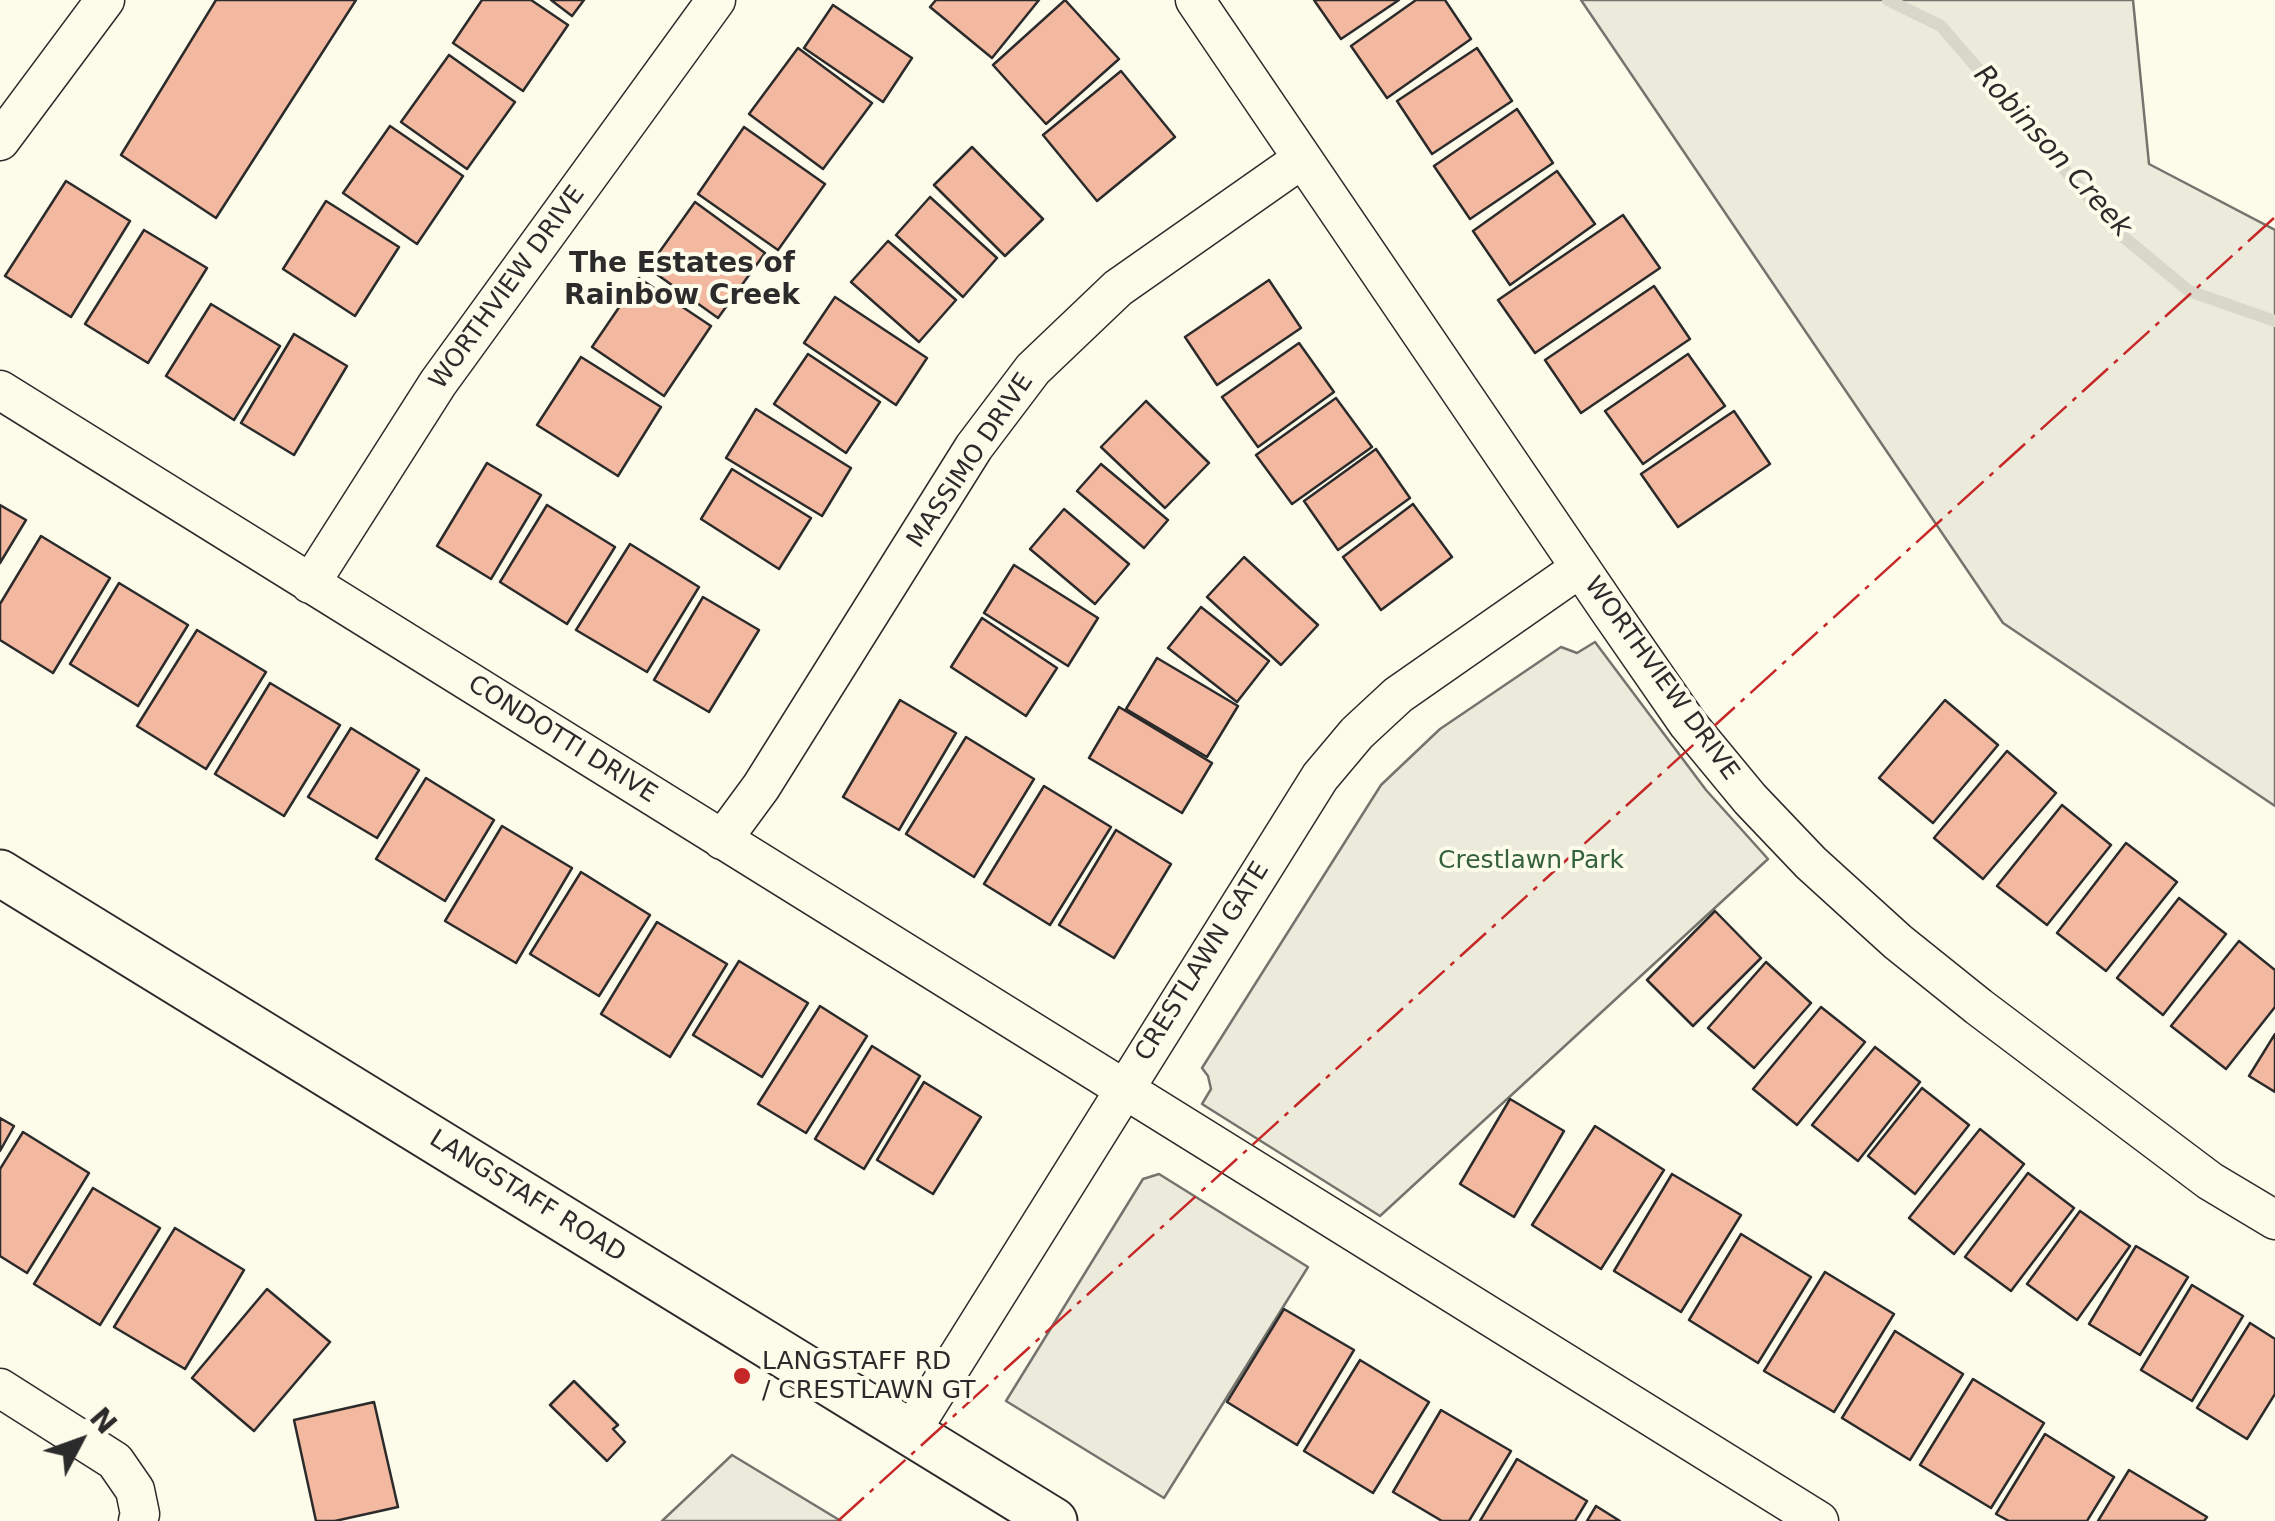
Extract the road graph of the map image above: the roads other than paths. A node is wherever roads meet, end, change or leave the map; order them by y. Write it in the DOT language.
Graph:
graph roads {
  1 [pos="105,0"];
  2 [pos="716,0"];
  3 [pos="1195,0"];
  4 [pos="0,141"];
  5 [pos="1302,159"];
  6 [pos="0,390"];
  7 [pos="1580,568"];
  8 [pos="310,584"];
  9 [pos="722,840"];
  10 [pos="0,873"];
  11 [pos="1125,1088"];
  12 [pos="2275,1220"];
  13 [pos="0,1388"];
  14 [pos="910,1433"];
  15 [pos="138,1521"];
  16 [pos="1054,1521"];
  17 [pos="1819,1521"];
  1 -- 4 [label="street"];
  2 -- 8 [label="street, WORTHVIEW DRIVE"];
  3 -- 5 [label="street, WORTHVIEW DRIVE"];
  5 -- 7 [label="street, WORTHVIEW DRIVE"];
  5 -- 9 [label="street, MASSIMO DRIVE"];
  6 -- 8 [label="street, CONDOTTI DRIVE"];
  7 -- 11 [label="street, CRESTLAWN GATE"];
  7 -- 12 [label="street, WORTHVIEW DRIVE"];
  8 -- 9 [label="street, CONDOTTI DRIVE"];
  9 -- 11 [label="street, CONDOTTI DRIVE"];
  10 -- 14 [label="street, LANGSTAFF ROAD"];
  11 -- 14 [label="street, CRESTLAWN GATE"];
  11 -- 17 [label="street"];
  13 -- 15 [label="street"];
  14 -- 16 [label="street, LANGSTAFF ROAD"];
}
